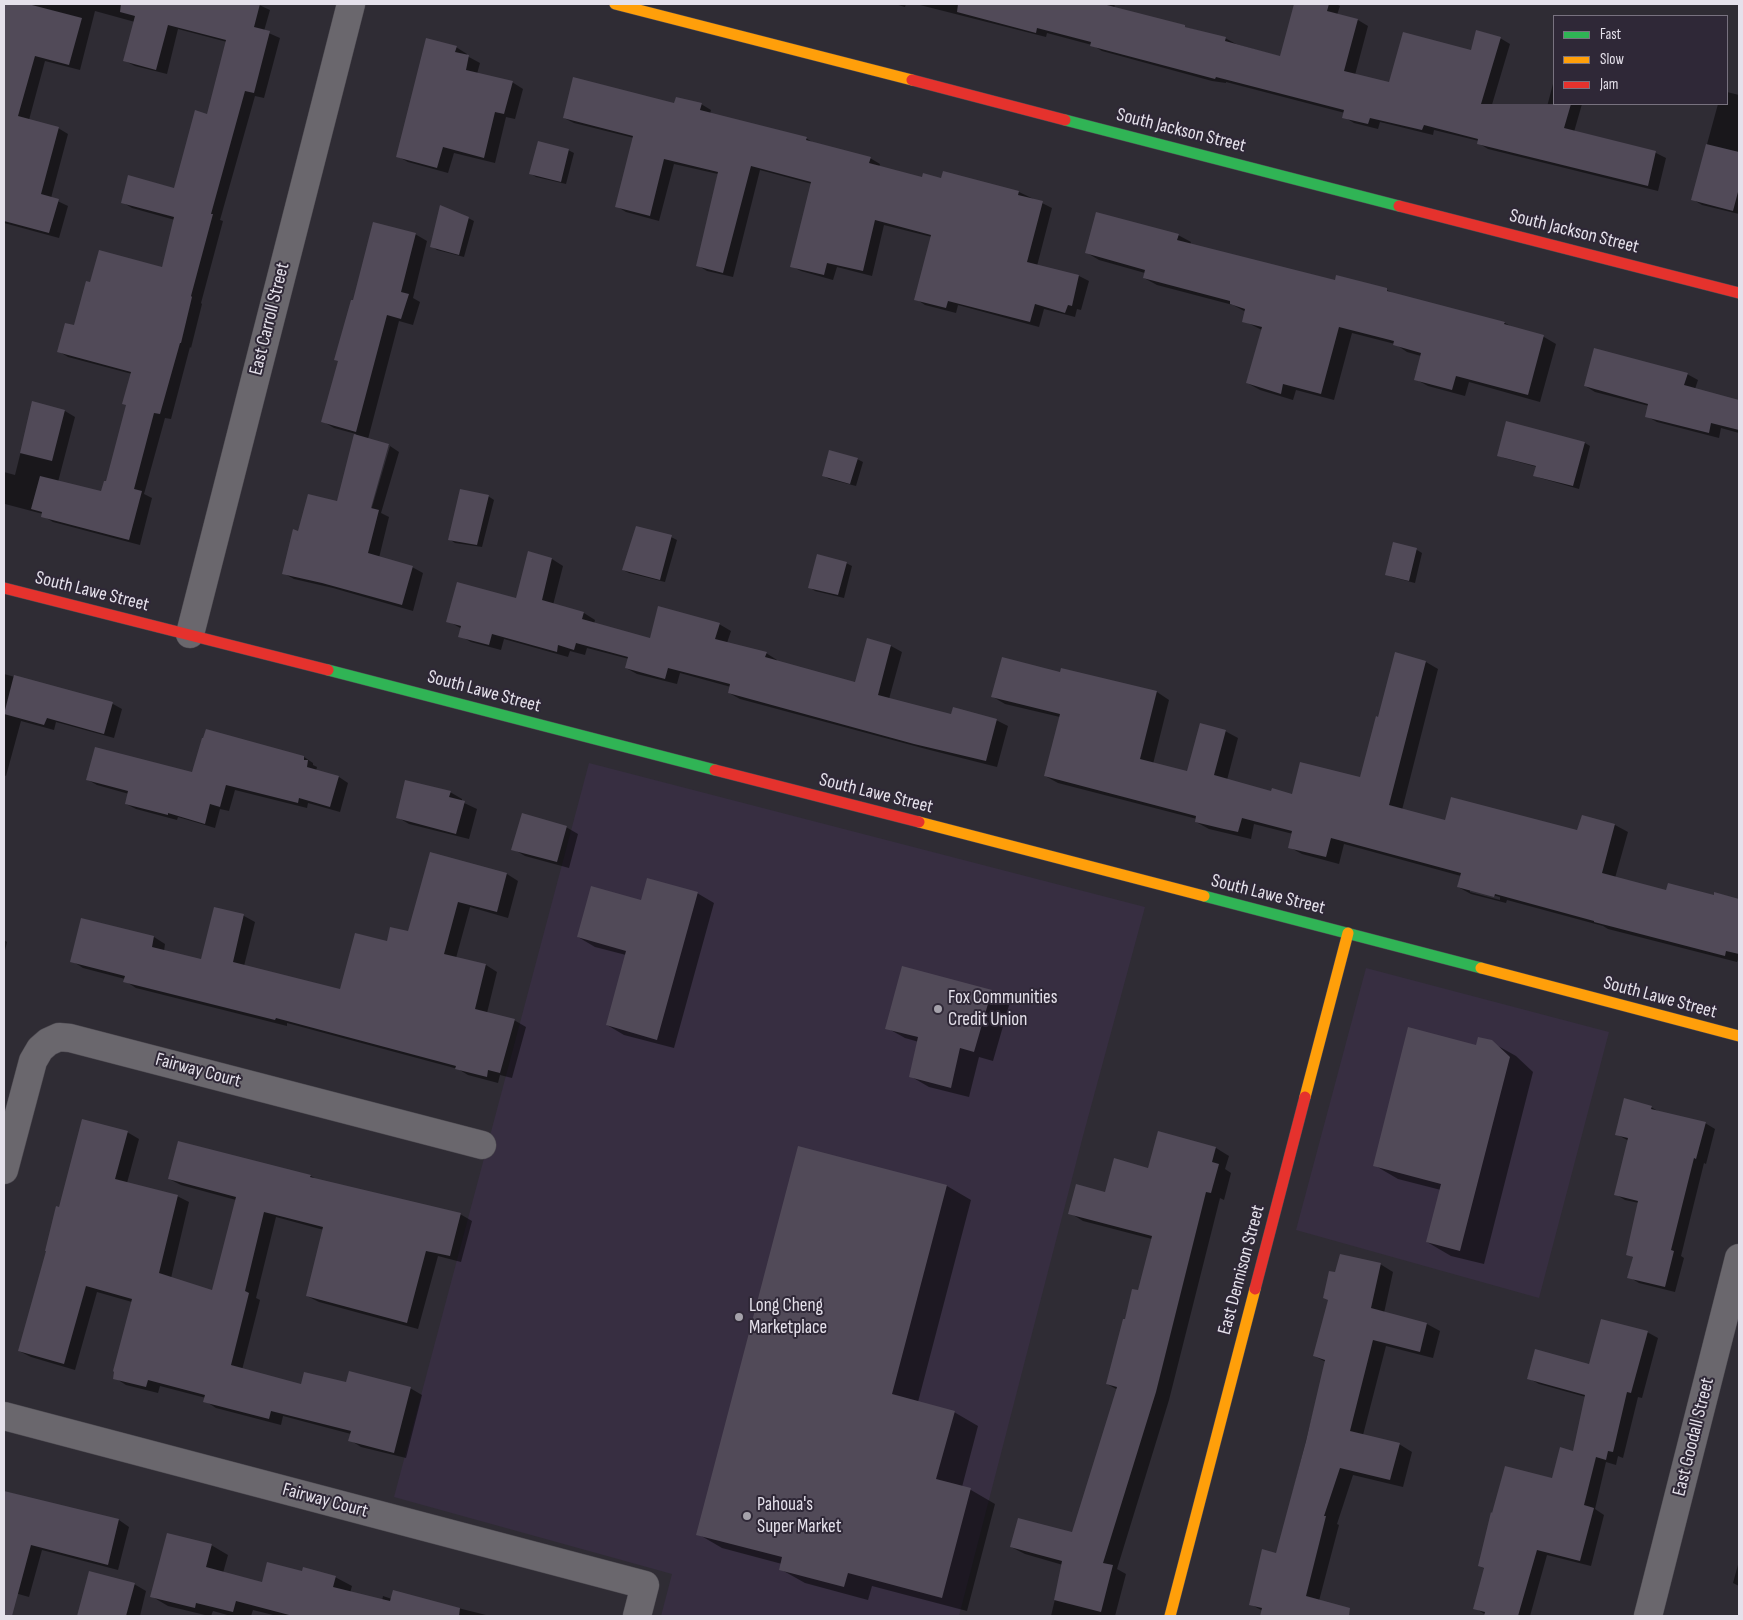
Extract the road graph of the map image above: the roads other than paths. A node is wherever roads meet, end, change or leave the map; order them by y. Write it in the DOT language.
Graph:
graph roads {
  1 [pos="351,4"];
  2 [pos="615,4"];
  3 [pos="1739,293"];
  4 [pos="4,588"];
  5 [pos="190,634"];
  6 [pos="1348,933"];
  7 [pos="1739,1036"];
  8 [pos="482,1145"];
  9 [pos="4,1170"];
  10 [pos="1739,1258"];
  11 [pos="4,1416"];
  12 [pos="637,1616"];
  13 [pos="1170,1616"];
  14 [pos="1648,1616"];
  1 -- 5 [label="street, East Carroll Street"];
  2 -- 3 [label="street, South Jackson Street"];
  4 -- 5 [label="street, South Lawe Street"];
  5 -- 6 [label="street, South Lawe Street"];
  6 -- 7 [label="street, South Lawe Street"];
  6 -- 13 [label="street, East Dennison Street"];
  8 -- 9 [label="street, Fairway Court"];
  10 -- 14 [label="street, East Goodall Street"];
  11 -- 12 [label="street, Fairway Court"];
}
